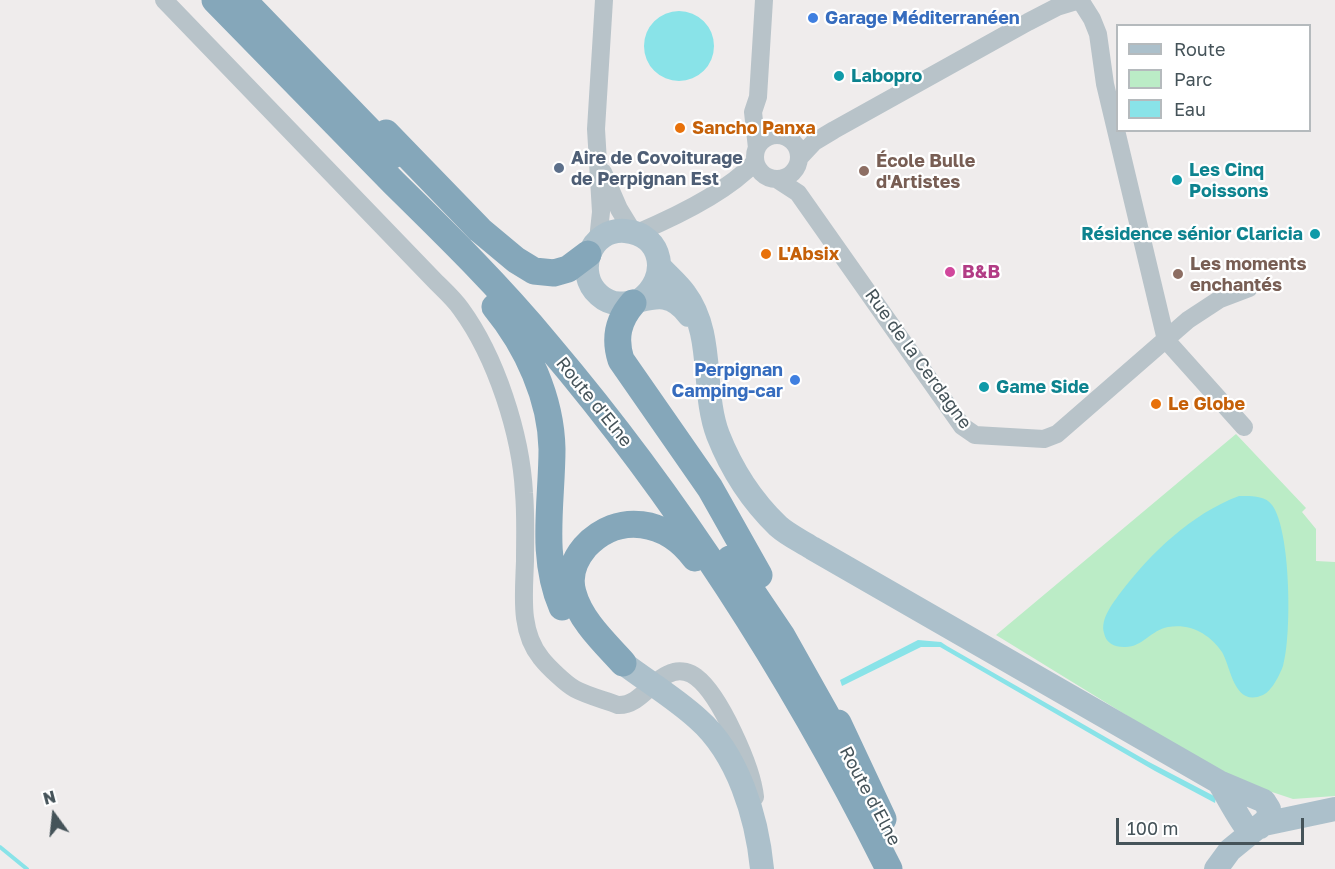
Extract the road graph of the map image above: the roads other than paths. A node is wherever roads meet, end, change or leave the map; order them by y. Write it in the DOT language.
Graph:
graph roads {
  1 [pos="164,0"];
  2 [pos="215,0"];
  3 [pos="243,0"];
  4 [pos="254,0"];
  5 [pos="604,0"];
  6 [pos="764,0"];
  7 [pos="1080,0"];
  8 [pos="758,97"];
  9 [pos="1116,130"];
  10 [pos="1116,132"];
  11 [pos="782,137"];
  12 [pos="814,142"];
  13 [pos="597,150"];
  14 [pos="363,151"];
  15 [pos="797,164"];
  16 [pos="764,167"];
  17 [pos="798,193"];
  18 [pos="635,232"];
  19 [pos="593,247"];
  20 [pos="658,260"];
  21 [pos="1249,288"];
  22 [pos="636,301"];
  23 [pos="1166,339"];
  24 [pos="704,344"];
  25 [pos="1244,427"];
  26 [pos="623,663"];
  27 [pos="652,685"];
  28 [pos="1335,809"];
  29 [pos="1253,814"];
  30 [pos="883,819"];
  31 [pos="761,858"];
  32 [pos="1223,860"];
  33 [pos="882,869"];
  34 [pos="889,869"];
  35 [pos="909,869"];
  1 -- 27 [label="street"];
  2 -- 14 [label="highway, Route d'Elne"];
  3 -- 30 [label="highway, Route d'Elne"];
  4 -- 19 [label="highway"];
  5 -- 13 [label="street"];
  6 -- 8 [label="street"];
  7 -- 9 [label="street"];
  7 -- 12 [label="street"];
  8 -- 11 [label="street"];
  8 -- 16 [label="street"];
  10 -- 23 [label="street"];
  11 -- 12 [label="street"];
  11 -- 15 [label="street"];
  11 -- 16 [label="street"];
  12 -- 15 [label="street"];
  13 -- 18 [label="street"];
  13 -- 19 [label="street"];
  14 -- 26 [label="highway"];
  14 -- 34 [label="highway, Route d'Elne"];
  15 -- 16 [label="street"];
  15 -- 17 [label="street, Rue de la Cerdagne"];
  16 -- 17 [label="street, Rue de la Cerdagne"];
  16 -- 18 [label="street"];
  16 -- 20 [label="street"];
  17 -- 23 [label="street, Rue de la Cerdagne"];
  18 -- 19 [label="main road"];
  18 -- 20 [label="main road"];
  19 -- 22 [label="main road"];
  20 -- 22 [label="main road"];
  20 -- 24 [label="main road"];
  21 -- 23 [label="street, Rue de la Cerdagne"];
  22 -- 24 [label="main road"];
  22 -- 30 [label="highway"];
  23 -- 25 [label="street"];
  24 -- 29 [label="main road"];
  26 -- 27 [label="main road"];
  26 -- 33 [label="highway"];
  27 -- 31 [label="main road"];
  28 -- 29 [label="main road"];
  29 -- 32 [label="main road"];
  30 -- 35 [label="highway, Route d'Elne"];
}
